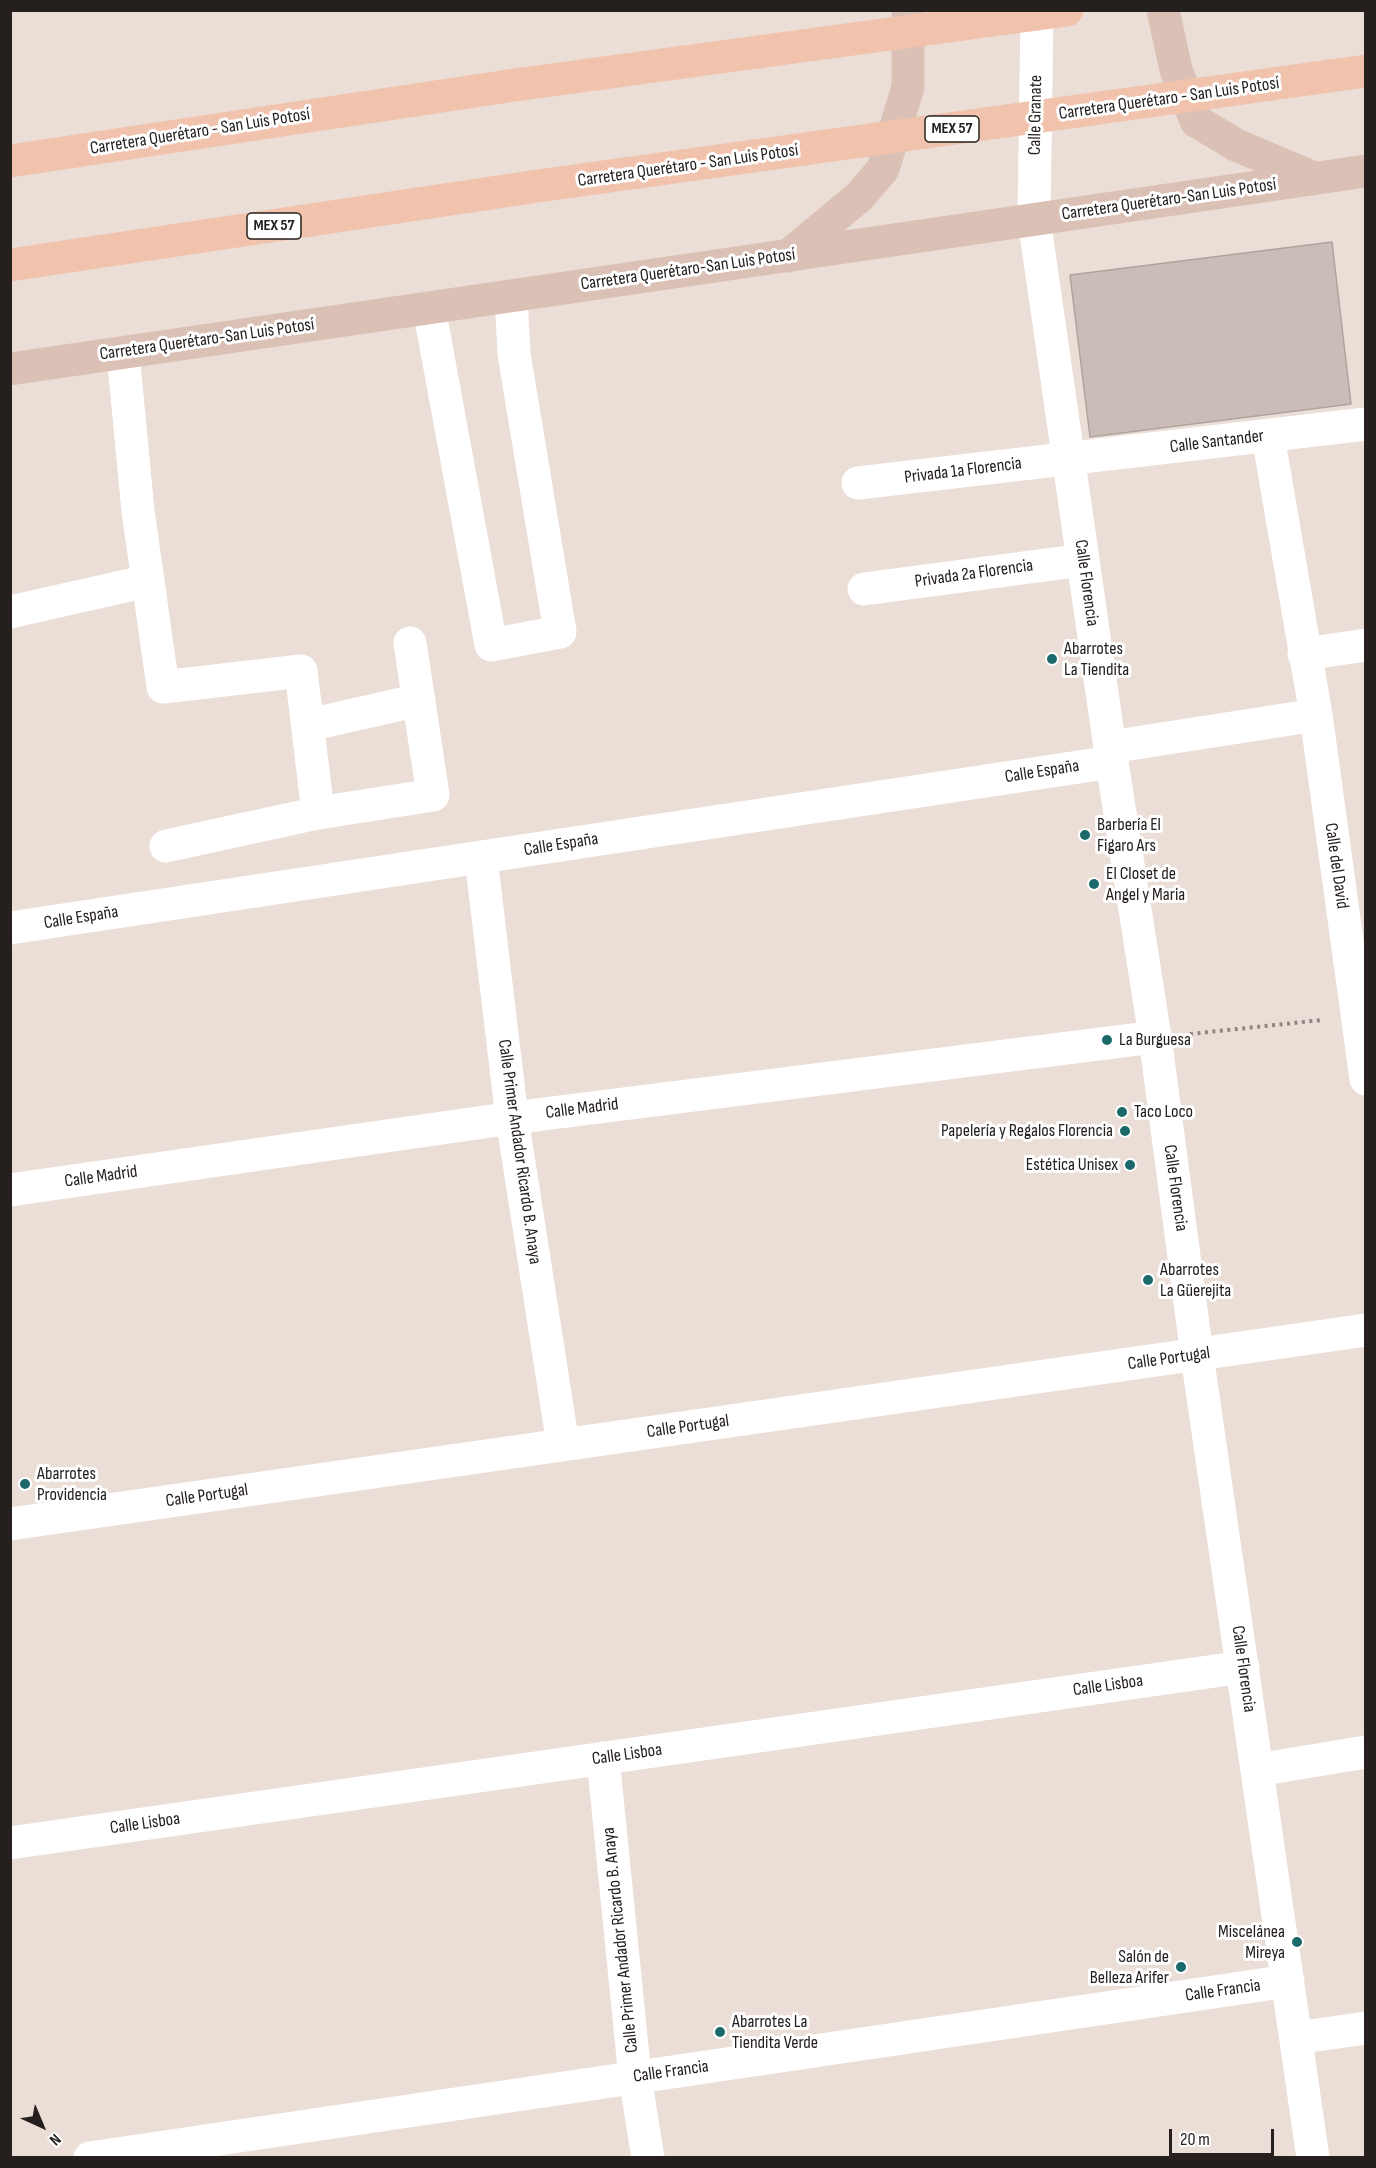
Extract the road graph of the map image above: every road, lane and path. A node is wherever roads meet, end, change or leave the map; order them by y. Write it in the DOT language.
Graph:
graph roads {
  1 [pos="908,10"];
  2 [pos="1037,10"];
  3 [pos="1067,10"];
  4 [pos="1163,10"];
  5 [pos="1365,71"];
  6 [pos="10,161"];
  7 [pos="1365,171"];
  8 [pos="1315,179"];
  9 [pos="1034,219"];
  10 [pos="789,256"];
  11 [pos="10,265"];
  12 [pos="512,296"];
  13 [pos="429,308"];
  14 [pos="123,353"];
  15 [pos="10,369"];
  16 [pos="1365,424"];
  17 [pos="1268,436"];
  18 [pos="1068,459"];
  19 [pos="858,483"];
  20 [pos="1083,560"];
  21 [pos="147,581"];
  22 [pos="864,589"];
  23 [pos="10,612"];
  24 [pos="410,643"];
  25 [pos="1365,645"];
  26 [pos="1304,654"];
  27 [pos="419,700"];
  28 [pos="1316,715"];
  29 [pos="309,725"];
  30 [pos="1111,755"];
  31 [pos="318,813"];
  32 [pos="166,846"];
  33 [pos="481,858"];
  34 [pos="10,928"];
  35 [pos="1356,1017"];
  36 [pos="1155,1037"];
  37 [pos="1365,1079"];
  38 [pos="512,1118"];
  39 [pos="10,1190"];
  40 [pos="1365,1330"];
  41 [pos="1197,1354"];
  42 [pos="563,1445"];
  43 [pos="10,1524"];
  44 [pos="1243,1667"];
  45 [pos="1365,1752"];
  46 [pos="603,1758"];
  47 [pos="1257,1770"];
  48 [pos="10,1843"];
  49 [pos="1288,1981"];
  50 [pos="1365,2028"];
  51 [pos="1296,2038"];
  52 [pos="635,2077"];
  53 [pos="90,2157"];
  54 [pos="648,2157"];
  55 [pos="1313,2157"];
  1 -- 10 [label="main road"];
  2 -- 9 [label="street, Calle Granate"];
  3 -- 6 [label="highway, Carretera Querétaro - San Luis Potosí"];
  4 -- 8 [label="main road"];
  5 -- 11 [label="highway, Carretera Querétaro - San Luis Potosí / MEX 57"];
  7 -- 8 [label="main road, Carretera Querétaro-San Luis Potosí"];
  8 -- 9 [label="main road, Carretera Querétaro-San Luis Potosí"];
  9 -- 10 [label="main road, Carretera Querétaro-San Luis Potosí"];
  9 -- 18 [label="street, Calle Florencia"];
  10 -- 12 [label="main road, Carretera Querétaro-San Luis Potosí"];
  12 -- 13 [label="main road, Carretera Querétaro-San Luis Potosí"];
  12 -- 13 [label="street"];
  13 -- 14 [label="main road, Carretera Querétaro-San Luis Potosí"];
  14 -- 15 [label="main road, Carretera Querétaro-San Luis Potosí"];
  14 -- 21 [label="street"];
  16 -- 17 [label="street, Calle Santander"];
  17 -- 18 [label="street, Calle Santander"];
  17 -- 26 [label="street, Calle del David"];
  18 -- 19 [label="street, Privada 1a Florencia"];
  18 -- 20 [label="street, Calle Florencia"];
  20 -- 22 [label="street, Privada 2a Florencia"];
  20 -- 30 [label="street, Calle Florencia"];
  21 -- 23 [label="street"];
  21 -- 29 [label="street"];
  24 -- 27 [label="street"];
  25 -- 26 [label="street"];
  26 -- 28 [label="street, Calle del David"];
  27 -- 29 [label="street"];
  27 -- 31 [label="street"];
  28 -- 30 [label="street, Calle España"];
  28 -- 35 [label="street, Calle del David"];
  29 -- 31 [label="street"];
  30 -- 33 [label="street, Calle España"];
  30 -- 36 [label="street, Calle Florencia"];
  31 -- 32 [label="street"];
  33 -- 34 [label="street, Calle España"];
  33 -- 38 [label="street, Calle Primer Andador Ricardo B. Anaya"];
  35 -- 36 [label="path"];
  35 -- 37 [label="street, Calle del David"];
  36 -- 38 [label="street, Calle Madrid"];
  36 -- 41 [label="street, Calle Florencia"];
  38 -- 39 [label="street, Calle Madrid"];
  38 -- 42 [label="street, Calle Primer Andador Ricardo B. Anaya"];
  40 -- 41 [label="street, Calle Portugal"];
  41 -- 42 [label="street, Calle Portugal"];
  41 -- 44 [label="street, Calle Florencia"];
  42 -- 43 [label="street, Calle Portugal"];
  44 -- 46 [label="street, Calle Lisboa"];
  44 -- 47 [label="street, Calle Florencia"];
  45 -- 47 [label="street"];
  46 -- 48 [label="street, Calle Lisboa"];
  46 -- 52 [label="street, Calle Primer Andador Ricardo B. Anaya"];
  47 -- 49 [label="street, Calle Florencia"];
  49 -- 51 [label="street, Calle Florencia"];
  49 -- 52 [label="street, Calle Francia"];
  50 -- 51 [label="street"];
  51 -- 55 [label="street, Calle Florencia"];
  52 -- 53 [label="street, Calle Francia"];
  52 -- 54 [label="street, Calle Primer Andador Ricardo B. Anaya"];
}
